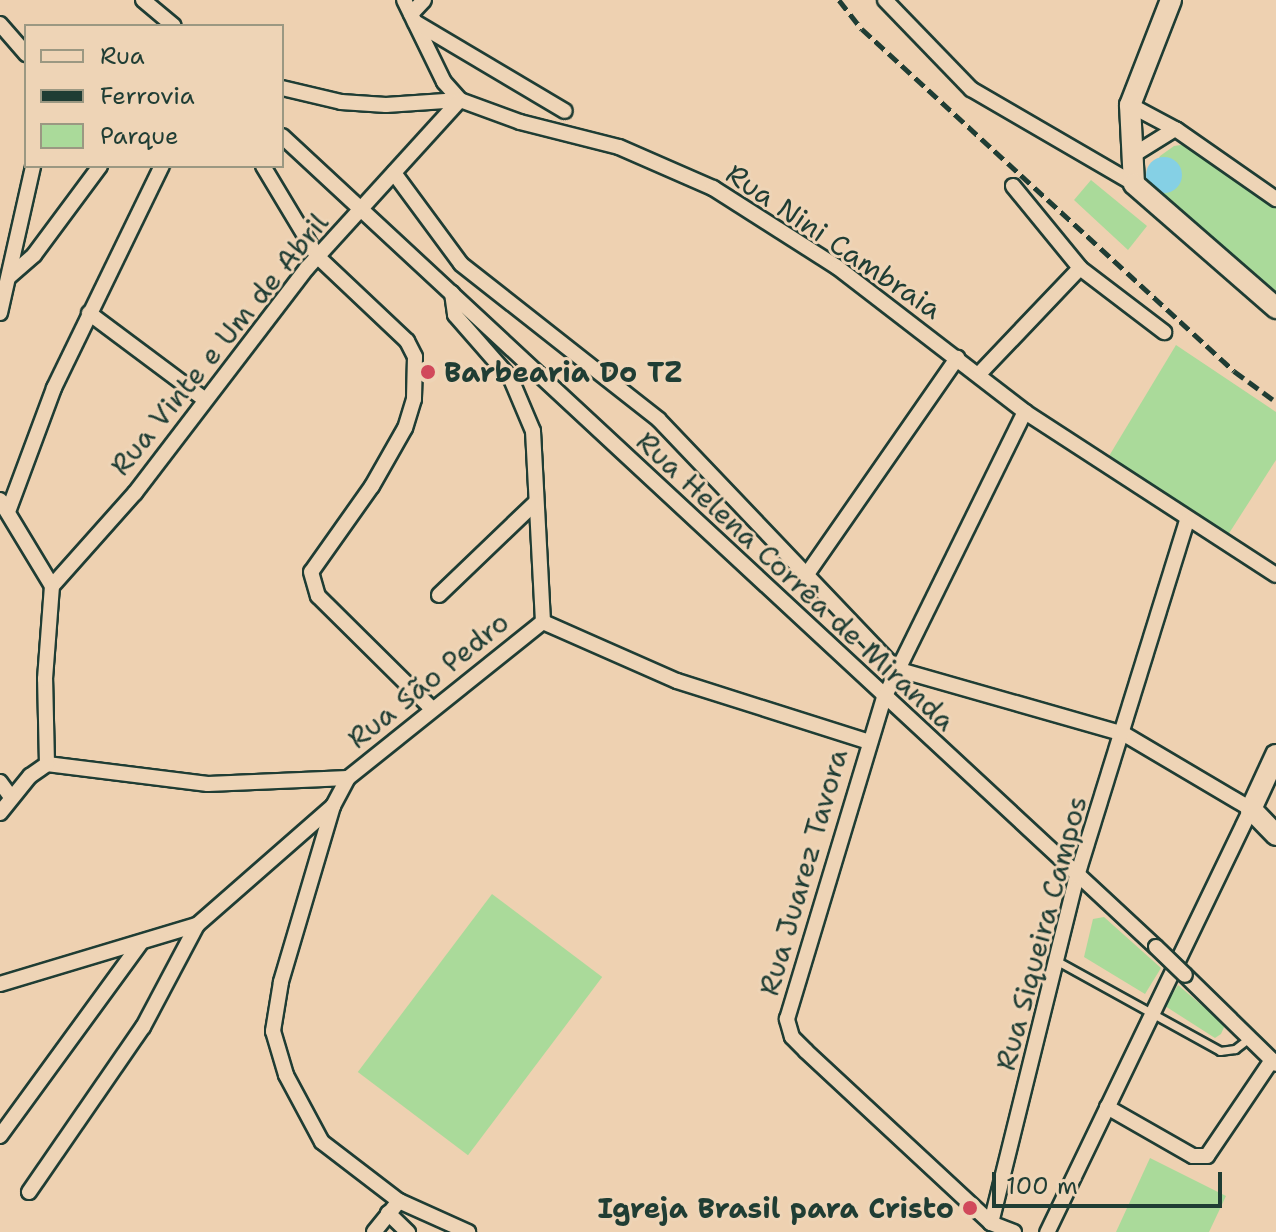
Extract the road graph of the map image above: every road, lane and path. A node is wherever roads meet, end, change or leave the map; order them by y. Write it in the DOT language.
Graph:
graph roads {
  1 [pos="143,0"];
  2 [pos="404,0"];
  3 [pos="424,0"];
  4 [pos="885,0"];
  5 [pos="1170,7"];
  6 [pos="413,18"];
  7 [pos="0,24"];
  8 [pos="172,24"];
  9 [pos="24,52"];
  10 [pos="284,88"];
  11 [pos="460,100"];
  12 [pos="1130,105"];
  13 [pos="565,111"];
  14 [pos="1175,129"];
  15 [pos="284,138"];
  16 [pos="1130,157"];
  17 [pos="33,168"];
  18 [pos="99,168"];
  19 [pos="161,168"];
  20 [pos="264,168"];
  21 [pos="394,173"];
  22 [pos="1134,184"];
  23 [pos="1013,186"];
  24 [pos="1276,199"];
  25 [pos="363,209"];
  26 [pos="317,256"];
  27 [pos="1080,268"];
  28 [pos="10,276"];
  29 [pos="452,293"];
  30 [pos="1276,308"];
  31 [pos="0,313"];
  32 [pos="89,313"];
  33 [pos="1164,332"];
  34 [pos="957,358"];
  35 [pos="980,373"];
  36 [pos="204,399"];
  37 [pos="1025,412"];
  38 [pos="535,503"];
  39 [pos="5,504"];
  40 [pos="1187,520"];
  41 [pos="1276,575"];
  42 [pos="805,577"];
  43 [pos="52,586"];
  44 [pos="439,595"];
  45 [pos="543,622"];
  46 [pos="896,669"];
  47 [pos="884,698"];
  48 [pos="432,709"];
  49 [pos="1124,734"];
  50 [pos="869,742"];
  51 [pos="1276,755"];
  52 [pos="47,764"];
  53 [pos="348,778"];
  54 [pos="0,782"];
  55 [pos="10,796"];
  56 [pos="333,806"];
  57 [pos="1251,809"];
  58 [pos="0,813"];
  59 [pos="1276,835"];
  60 [pos="1077,876"];
  61 [pos="197,925"];
  62 [pos="140,944"];
  63 [pos="1059,962"];
  64 [pos="0,984"];
  65 [pos="1153,1013"];
  66 [pos="1249,1038"];
  67 [pos="1274,1062"];
  68 [pos="1107,1107"];
  69 [pos="0,1136"];
  70 [pos="29,1192"];
  71 [pos="399,1201"];
  72 [pos="388,1213"];
  73 [pos="993,1227"];
  74 [pos="374,1232"];
  75 [pos="408,1232"];
  76 [pos="468,1232"];
  77 [pos="1014,1232"];
  78 [pos="1047,1232"];
  1 -- 8 [label="street"];
  2 -- 6 [label="street"];
  3 -- 6 [label="street"];
  4 -- 22 [label="street"];
  5 -- 12 [label="main road"];
  6 -- 11 [label="street"];
  6 -- 13 [label="street"];
  7 -- 9 [label="street"];
  10 -- 11 [label="street"];
  11 -- 21 [label="street, Rua Vinte e Um de Abril"];
  11 -- 34 [label="street, Rua Nini Cambraia"];
  12 -- 14 [label="street"];
  12 -- 16 [label="main road"];
  14 -- 16 [label="street"];
  14 -- 24 [label="street"];
  15 -- 25 [label="street, Rua Helena Corrêa de Miranda"];
  16 -- 22 [label="main road"];
  17 -- 28 [label="street"];
  18 -- 28 [label="street"];
  19 -- 32 [label="street"];
  20 -- 26 [label="street"];
  21 -- 25 [label="street, Rua Vinte e Um de Abril"];
  21 -- 42 [label="street"];
  22 -- 30 [label="main road"];
  23 -- 27 [label="street"];
  25 -- 26 [label="street, Rua Vinte e Um de Abril"];
  25 -- 29 [label="street, Rua Helena Corrêa de Miranda"];
  26 -- 36 [label="street, Rua Vinte e Um de Abril"];
  26 -- 48 [label="street"];
  27 -- 33 [label="street"];
  27 -- 35 [label="street"];
  28 -- 31 [label="street"];
  29 -- 38 [label="street"];
  29 -- 47 [label="street, Rua Helena Corrêa de Miranda"];
  32 -- 36 [label="street"];
  32 -- 39 [label="street"];
  34 -- 35 [label="street, Rua Nini Cambraia"];
  34 -- 42 [label="street"];
  35 -- 37 [label="street, Rua Nini Cambraia"];
  36 -- 43 [label="street, Rua Vinte e Um de Abril"];
  37 -- 40 [label="street, Rua Nini Cambraia"];
  37 -- 46 [label="street, Rua Juarez Tavora"];
  38 -- 44 [label="street"];
  38 -- 45 [label="street"];
  39 -- 43 [label="street"];
  40 -- 41 [label="street, Rua Nini Cambraia"];
  40 -- 49 [label="street, Rua Siqueira Campos"];
  42 -- 46 [label="street"];
  43 -- 52 [label="street"];
  45 -- 48 [label="street, Rua São Pedro"];
  45 -- 50 [label="street"];
  46 -- 47 [label="street, Rua Juarez Tavora"];
  46 -- 49 [label="street"];
  47 -- 50 [label="street, Rua Juarez Tavora"];
  47 -- 60 [label="street, Rua Helena Corrêa de Miranda"];
  48 -- 53 [label="street, Rua São Pedro"];
  49 -- 57 [label="street"];
  49 -- 60 [label="street, Rua Siqueira Campos"];
  50 -- 73 [label="street, Rua Juarez Tavora"];
  51 -- 57 [label="main road"];
  52 -- 53 [label="street, Rua São Pedro"];
  52 -- 55 [label="street"];
  53 -- 56 [label="street"];
  54 -- 55 [label="street"];
  55 -- 58 [label="street"];
  56 -- 61 [label="street"];
  56 -- 71 [label="street"];
  57 -- 59 [label="main road"];
  57 -- 65 [label="street"];
  60 -- 63 [label="street, Rua Siqueira Campos"];
  60 -- 66 [label="street, Rua Helena Corrêa de Miranda, bridge"];
  61 -- 62 [label="street"];
  61 -- 70 [label="street"];
  62 -- 64 [label="street"];
  62 -- 69 [label="street"];
  63 -- 65 [label="lane"];
  63 -- 73 [label="street, Rua Siqueira Campos"];
  65 -- 66 [label="lane"];
  65 -- 68 [label="street"];
  66 -- 67 [label="street, Rua Helena Corrêa de Miranda"];
  67 -- 68 [label="street"];
  68 -- 78 [label="street"];
  71 -- 72 [label="street"];
  71 -- 76 [label="street"];
  72 -- 74 [label="street"];
  72 -- 75 [label="street"];
  73 -- 77 [label="street, Rua Juarez Tavora"];
}
